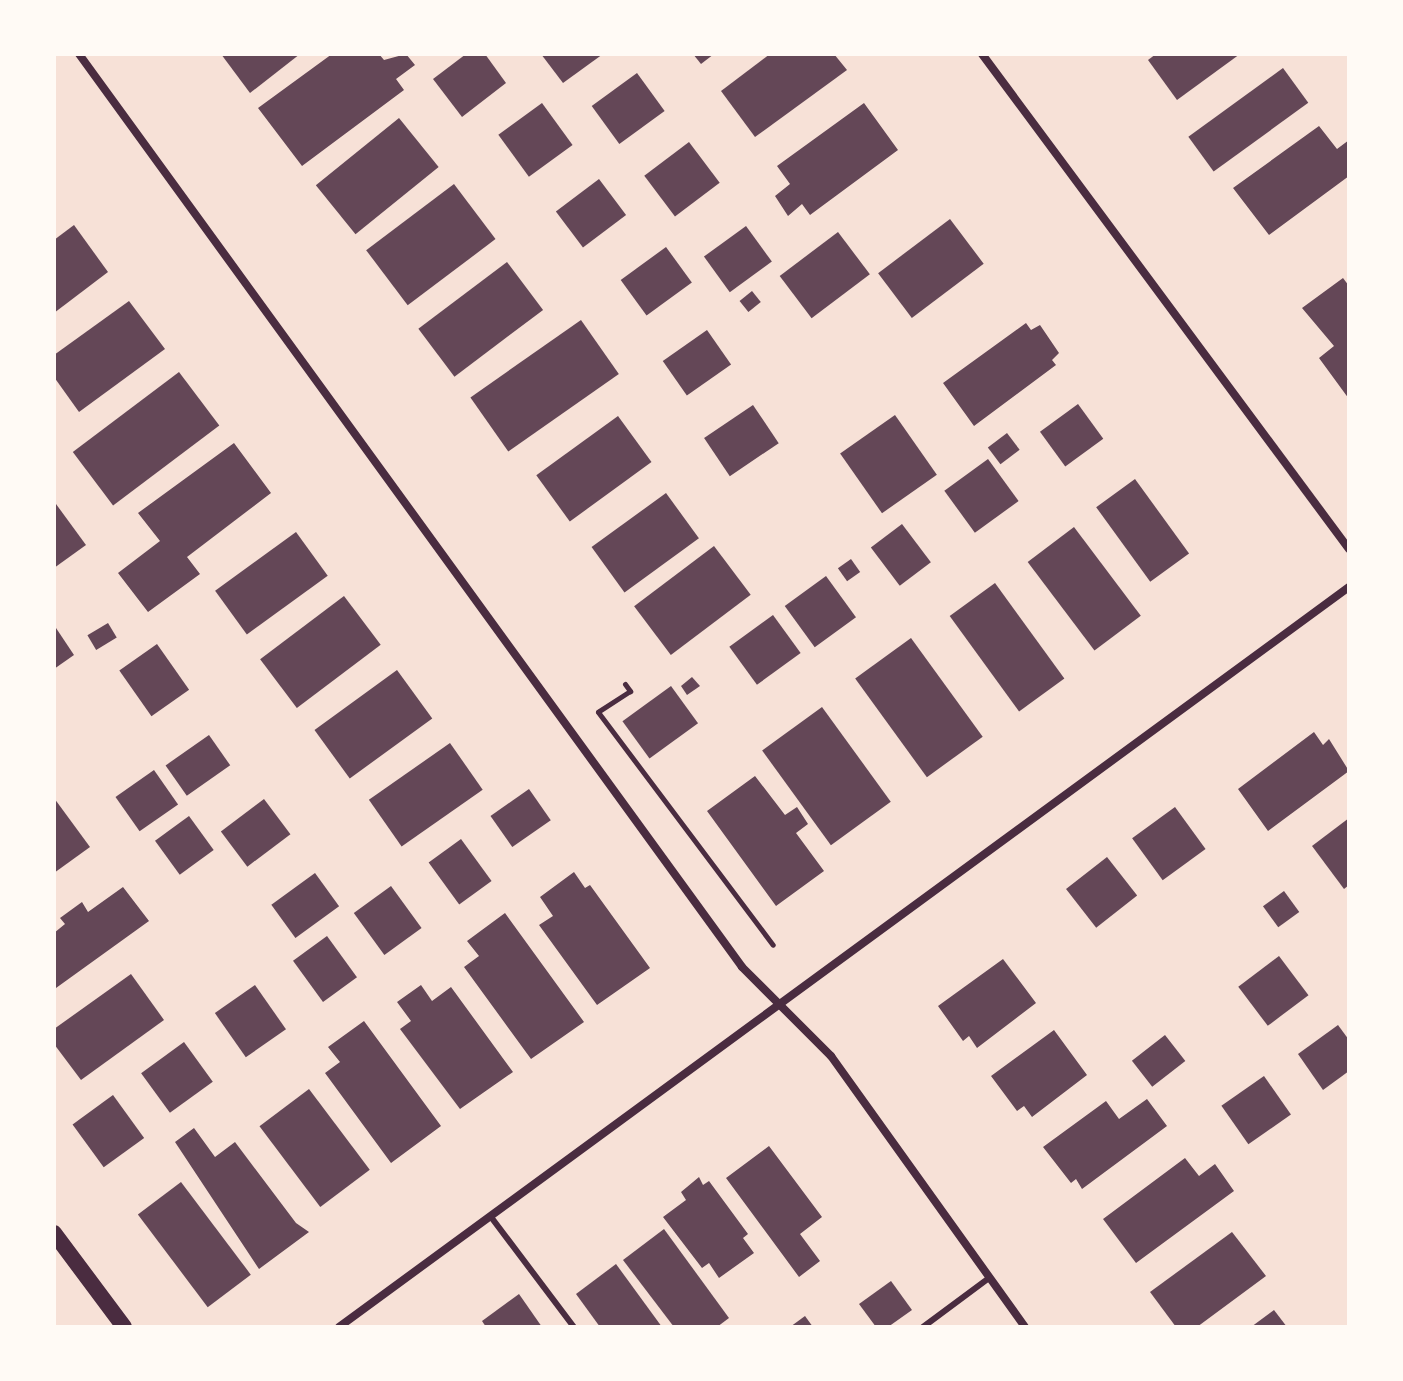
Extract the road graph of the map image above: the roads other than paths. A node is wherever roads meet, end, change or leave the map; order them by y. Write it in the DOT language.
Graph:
graph roads {
  1 [pos="79,54"];
  2 [pos="982,54"];
  3 [pos="1349,549"];
  4 [pos="1349,587"];
  5 [pos="782,1008"];
  6 [pos="491,1217"];
  7 [pos="54,1233"];
  8 [pos="989,1278"];
  9 [pos="124,1327"];
  10 [pos="339,1327"];
  11 [pos="574,1327"];
  12 [pos="923,1327"];
  13 [pos="1025,1327"];
  1 -- 5 [label="street"];
  2 -- 3 [label="street"];
  4 -- 5 [label="street"];
  5 -- 6 [label="street"];
  5 -- 8 [label="street"];
  6 -- 10 [label="street"];
  6 -- 11 [label="lane"];
  7 -- 9 [label="main road"];
  8 -- 12 [label="lane"];
  8 -- 13 [label="street"];
}
